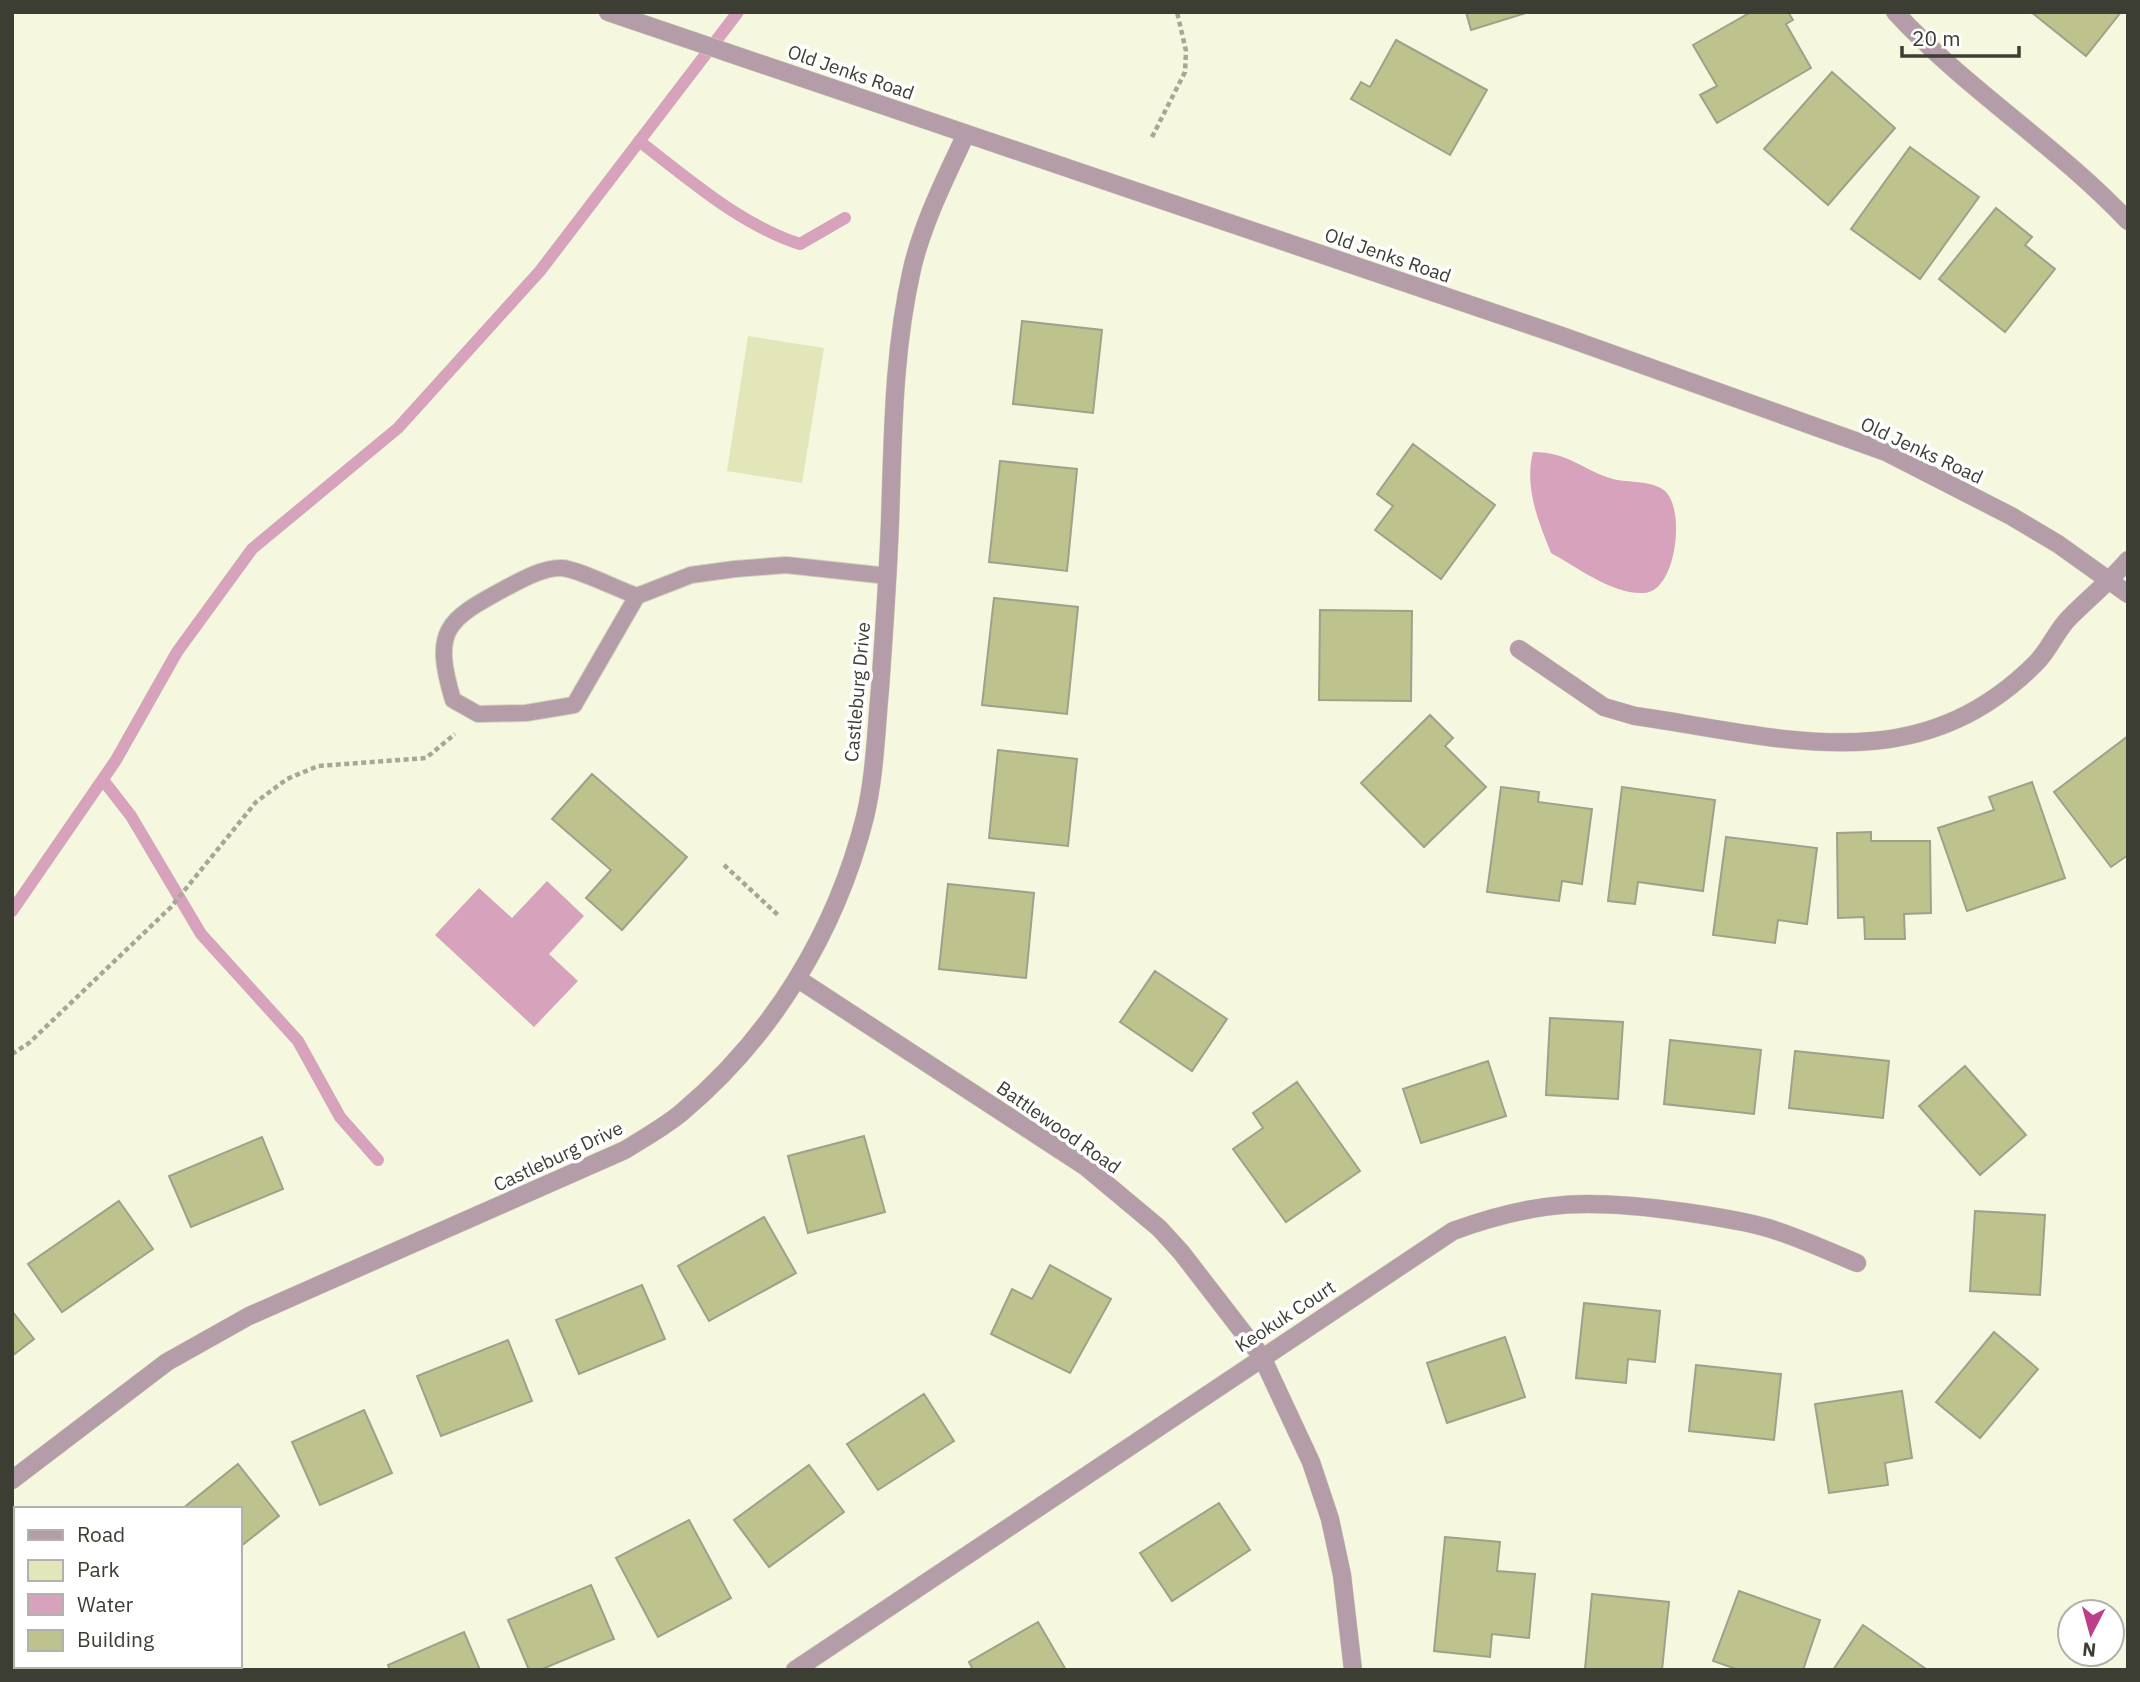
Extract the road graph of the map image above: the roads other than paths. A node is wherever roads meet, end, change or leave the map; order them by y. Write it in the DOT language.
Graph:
graph roads {
  1 [pos="608,12"];
  2 [pos="1895,12"];
  3 [pos="966,134"];
  4 [pos="2128,221"];
  5 [pos="2128,560"];
  6 [pos="888,576"];
  7 [pos="2110,581"];
  8 [pos="2128,594"];
  9 [pos="637,596"];
  10 [pos="1519,649"];
  11 [pos="798,979"];
  12 [pos="1857,1263"];
  13 [pos="1262,1357"];
  14 [pos="12,1480"];
  15 [pos="795,1670"];
  16 [pos="1353,1670"];
  1 -- 3 [label="street, Old Jenks Road"];
  2 -- 4 [label="street"];
  3 -- 6 [label="street, Castleburg Drive"];
  3 -- 7 [label="street, Old Jenks Road"];
  5 -- 7 [label="street"];
  6 -- 9 [label="lane"];
  6 -- 11 [label="street, Castleburg Drive"];
  7 -- 8 [label="street, Old Jenks Road"];
  7 -- 10 [label="street"];
  9 -- 9 [label="lane"];
  11 -- 13 [label="street, Battlewood Road"];
  11 -- 14 [label="street, Castleburg Drive"];
  12 -- 13 [label="street, Keokuk Court"];
  13 -- 15 [label="street, Keokuk Court"];
  13 -- 16 [label="street, Battlewood Road"];
}
